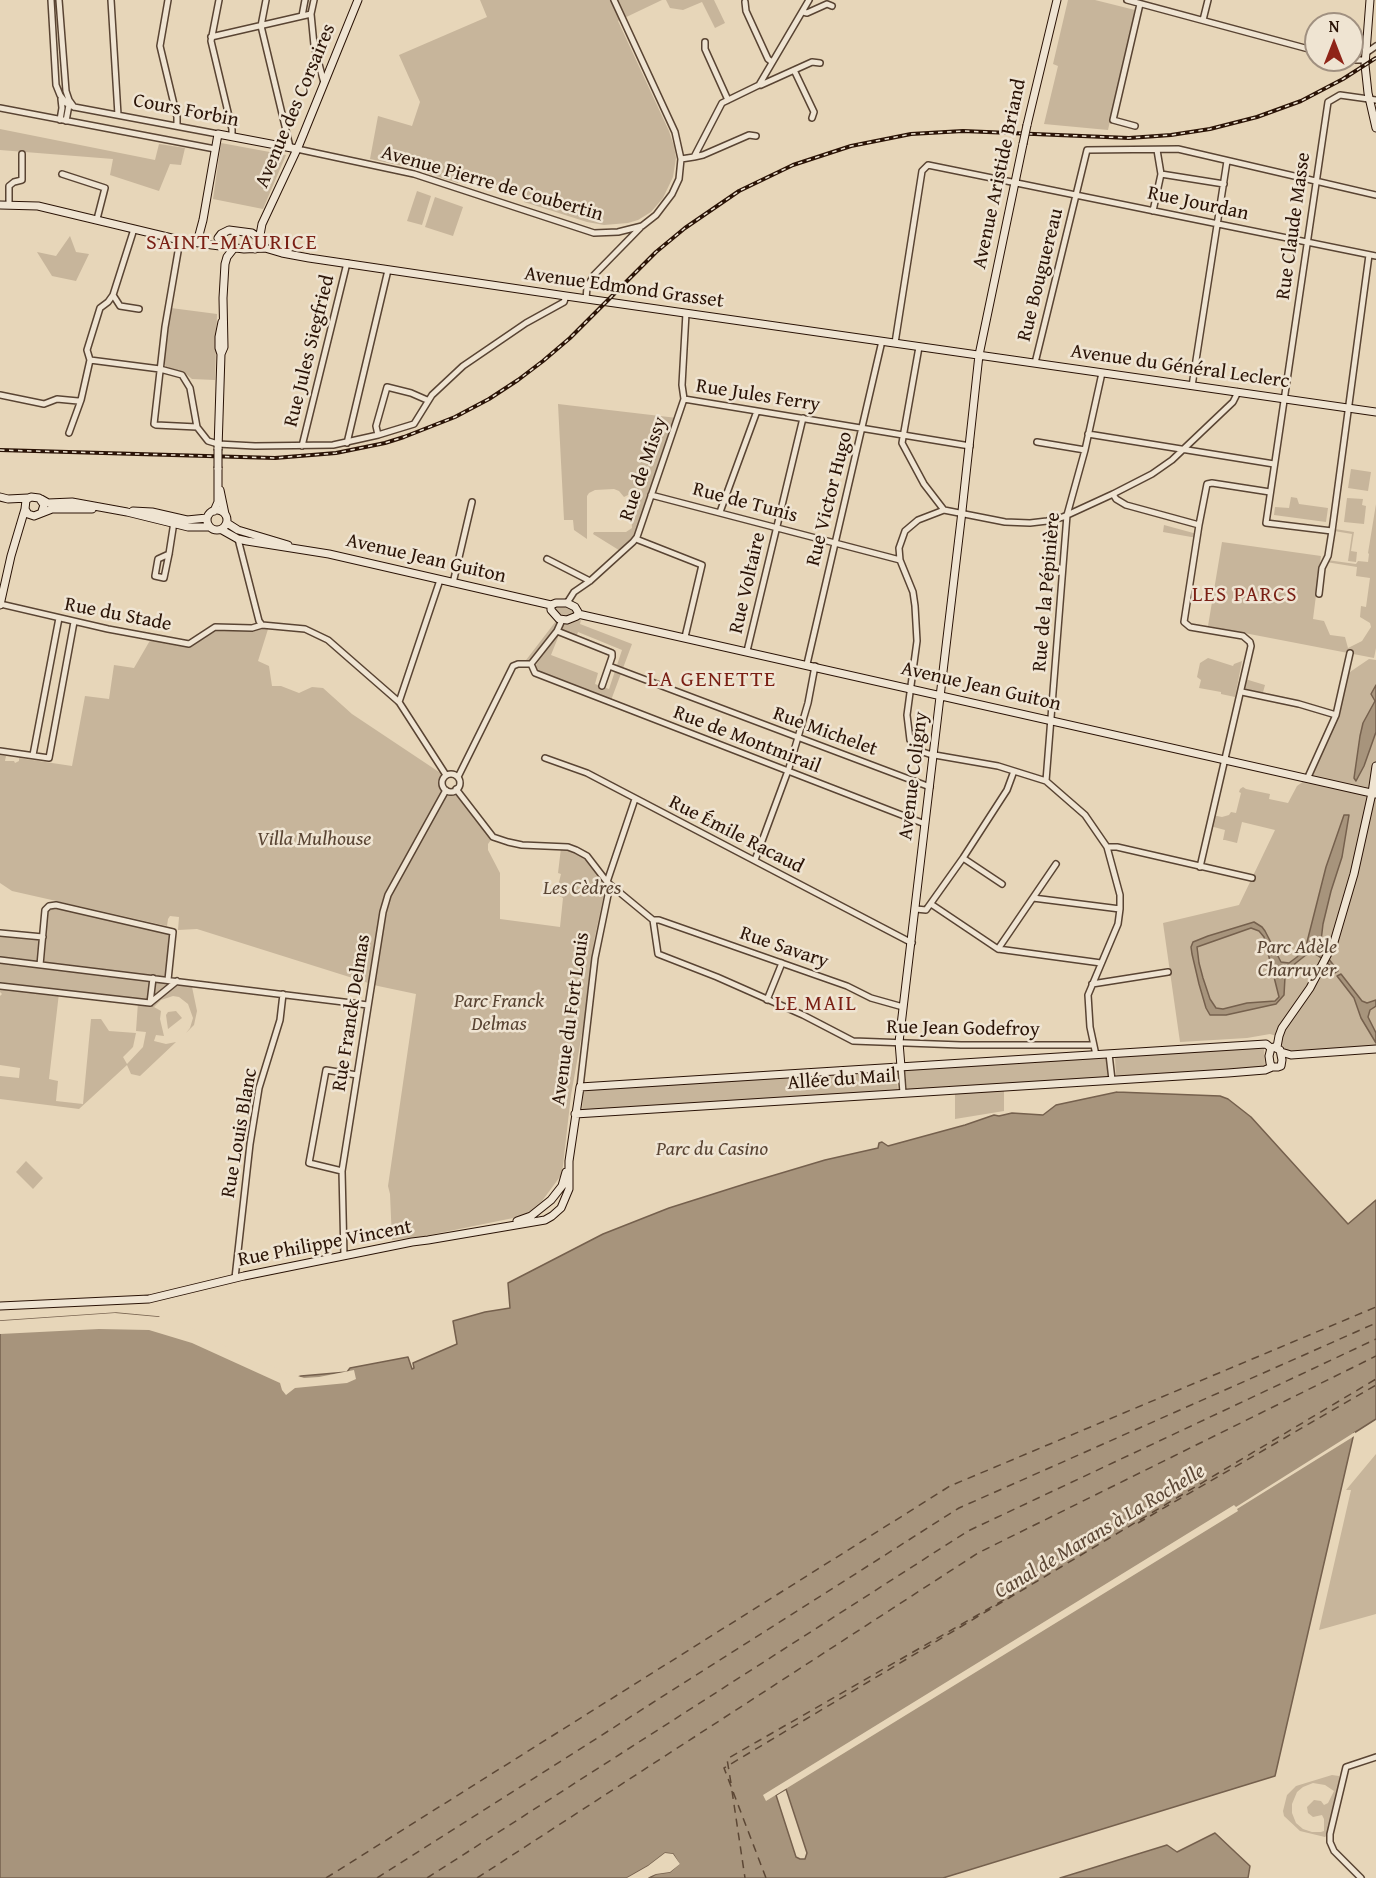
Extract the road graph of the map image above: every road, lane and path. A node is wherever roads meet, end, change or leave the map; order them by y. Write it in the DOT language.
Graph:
graph roads {
  1 [pos="51,0"];
  2 [pos="59,0"];
  3 [pos="111,0"];
  4 [pos="168,0"];
  5 [pos="219,0"];
  6 [pos="266,0"];
  7 [pos="305,0"];
  8 [pos="314,0"];
  9 [pos="358,0"];
  10 [pos="614,0"];
  11 [pos="809,0"];
  12 [pos="1057,0"];
  13 [pos="1130,0"];
  14 [pos="1156,0"];
  15 [pos="1208,0"];
  16 [pos="1370,0"];
  17 [pos="745,2"];
  18 [pos="1140,4"];
  19 [pos="832,6"];
  20 [pos="1154,7"];
  21 [pos="803,12"];
  22 [pos="311,14"];
  23 [pos="302,16"];
  24 [pos="1203,20"];
  25 [pos="261,26"];
  26 [pos="211,37"];
  27 [pos="705,42"];
  28 [pos="1376,46"];
  29 [pos="1304,48"];
  30 [pos="1366,57"];
  31 [pos="772,62"];
  32 [pos="820,63"];
  33 [pos="318,64"];
  34 [pos="333,65"];
  35 [pos="794,70"];
  36 [pos="325,84"];
  37 [pos="759,85"];
  38 [pos="61,98"];
  39 [pos="1373,99"];
  40 [pos="728,100"];
  41 [pos="72,106"];
  42 [pos="0,108"];
  43 [pos="118,115"];
  44 [pos="812,118"];
  45 [pos="63,120"];
  46 [pos="177,125"];
  47 [pos="1136,126"];
  48 [pos="1376,128"];
  49 [pos="218,134"];
  50 [pos="232,136"];
  51 [pos="756,136"];
  52 [pos="294,148"];
  53 [pos="215,149"];
  54 [pos="1157,150"];
  55 [pos="22,154"];
  56 [pos="694,156"];
  57 [pos="681,159"];
  58 [pos="1227,161"];
  59 [pos="62,174"];
  60 [pos="1161,174"];
  61 [pos="1014,182"];
  62 [pos="1315,182"];
  63 [pos="1224,184"];
  64 [pos="1076,195"];
  65 [pos="1376,195"];
  66 [pos="0,205"];
  67 [pos="9,205"];
  68 [pos="1153,211"];
  69 [pos="97,219"];
  70 [pos="1217,224"];
  71 [pos="642,226"];
  72 [pos="134,229"];
  73 [pos="618,232"];
  74 [pos="257,237"];
  75 [pos="218,238"];
  76 [pos="180,240"];
  77 [pos="1307,242"];
  78 [pos="199,243"];
  79 [pos="625,244"];
  80 [pos="221,246"];
  81 [pos="234,248"];
  82 [pos="265,248"];
  83 [pos="255,249"];
  84 [pos="1369,255"];
  85 [pos="1376,256"];
  86 [pos="347,263"];
  87 [pos="225,264"];
  88 [pos="388,270"];
  89 [pos="113,295"];
  90 [pos="566,296"];
  91 [pos="586,298"];
  92 [pos="139,309"];
  93 [pos="686,313"];
  94 [pos="882,341"];
  95 [pos="895,343"];
  96 [pos="919,347"];
  97 [pos="979,355"];
  98 [pos="90,360"];
  99 [pos="1035,363"];
  100 [pos="160,369"];
  101 [pos="1102,373"];
  102 [pos="1192,386"];
  103 [pos="1238,392"];
  104 [pos="0,395"];
  105 [pos="684,399"];
  106 [pos="1283,399"];
  107 [pos="81,400"];
  108 [pos="428,400"];
  109 [pos="1347,408"];
  110 [pos="757,411"];
  111 [pos="1376,412"];
  112 [pos="802,418"];
  113 [pos="197,427"];
  114 [pos="863,427"];
  115 [pos="69,433"];
  116 [pos="1088,434"];
  117 [pos="378,435"];
  118 [pos="904,435"];
  119 [pos="347,442"];
  120 [pos="1037,442"];
  121 [pos="218,446"];
  122 [pos="302,446"];
  123 [pos="970,446"];
  124 [pos="1085,450"];
  125 [pos="1184,450"];
  126 [pos="1274,464"];
  127 [pos="219,488"];
  128 [pos="1270,492"];
  129 [pos="1113,494"];
  130 [pos="651,495"];
  131 [pos="0,497"];
  132 [pos="28,498"];
  133 [pos="41,499"];
  134 [pos="0,502"];
  135 [pos="472,502"];
  136 [pos="24,508"];
  137 [pos="102,508"];
  138 [pos="944,510"];
  139 [pos="214,511"];
  140 [pos="42,512"];
  141 [pos="720,512"];
  142 [pos="962,513"];
  143 [pos="225,514"];
  144 [pos="32,515"];
  145 [pos="1067,515"];
  146 [pos="207,518"];
  147 [pos="174,521"];
  148 [pos="227,523"];
  149 [pos="21,524"];
  150 [pos="1199,525"];
  151 [pos="209,527"];
  152 [pos="777,527"];
  153 [pos="222,530"];
  154 [pos="1332,531"];
  155 [pos="238,539"];
  156 [pos="636,539"];
  157 [pos="835,543"];
  158 [pos="293,547"];
  159 [pos="169,554"];
  160 [pos="547,559"];
  161 [pos="900,560"];
  162 [pos="440,580"];
  163 [pos="590,581"];
  164 [pos="453,583"];
  165 [pos="1319,594"];
  166 [pos="567,603"];
  167 [pos="0,605"];
  168 [pos="551,605"];
  169 [pos="578,614"];
  170 [pos="59,618"];
  171 [pos="562,620"];
  172 [pos="74,622"];
  173 [pos="262,625"];
  174 [pos="557,631"];
  175 [pos="685,637"];
  176 [pos="747,651"];
  177 [pos="1350,653"];
  178 [pos="531,664"];
  179 [pos="811,665"];
  180 [pos="609,666"];
  181 [pos="602,686"];
  182 [pos="909,687"];
  183 [pos="1242,692"];
  184 [pos="940,694"];
  185 [pos="399,702"];
  186 [pos="1336,715"];
  187 [pos="1052,719"];
  188 [pos="797,737"];
  189 [pos="0,751"];
  190 [pos="934,754"];
  191 [pos="33,755"];
  192 [pos="545,758"];
  193 [pos="1226,759"];
  194 [pos="1376,766"];
  195 [pos="787,771"];
  196 [pos="1014,771"];
  197 [pos="446,775"];
  198 [pos="458,777"];
  199 [pos="1308,777"];
  200 [pos="1046,781"];
  201 [pos="930,787"];
  202 [pos="456,789"];
  203 [pos="446,790"];
  204 [pos="1374,793"];
  205 [pos="635,799"];
  206 [pos="925,824"];
  207 [pos="1107,847"];
  208 [pos="963,858"];
  209 [pos="755,860"];
  210 [pos="1056,864"];
  211 [pos="1200,867"];
  212 [pos="1252,878"];
  213 [pos="607,882"];
  214 [pos="1002,884"];
  215 [pos="1033,898"];
  216 [pos="931,904"];
  217 [pos="916,909"];
  218 [pos="1120,909"];
  219 [pos="653,920"];
  220 [pos="0,933"];
  221 [pos="43,937"];
  222 [pos="912,943"];
  223 [pos="998,949"];
  224 [pos="0,960"];
  225 [pos="782,963"];
  226 [pos="1101,963"];
  227 [pos="40,965"];
  228 [pos="1168,972"];
  229 [pos="153,978"];
  230 [pos="168,980"];
  231 [pos="177,981"];
  232 [pos="1092,984"];
  233 [pos="0,986"];
  234 [pos="283,994"];
  235 [pos="767,1000"];
  236 [pos="150,1003"];
  237 [pos="368,1005"];
  238 [pos="903,1007"];
  239 [pos="899,1042"];
  240 [pos="1093,1045"];
  241 [pos="1276,1049"];
  242 [pos="1376,1049"];
  243 [pos="1109,1054"];
  244 [pos="1096,1055"];
  245 [pos="901,1067"];
  246 [pos="1272,1067"];
  247 [pos="357,1075"];
  248 [pos="1112,1080"];
  249 [pos="580,1087"];
  250 [pos="903,1093"];
  251 [pos="575,1114"];
  252 [pos="569,1161"];
  253 [pos="342,1171"];
  254 [pos="499,1227"];
  255 [pos="344,1256"];
  256 [pos="235,1278"];
  257 [pos="0,1306"];
  258 [pos="1376,1757"];
  259 [pos="1361,1878"];
  1 -- 38 [label="street"];
  2 -- 41 [label="street"];
  3 -- 43 [label="street"];
  4 -- 46 [label="street"];
  5 -- 26 [label="street"];
  6 -- 25 [label="street"];
  7 -- 23 [label="street"];
  8 -- 22 [label="street"];
  9 -- 34 [label="street, Avenue des Corsaires"];
  10 -- 57 [label="street"];
  11 -- 21 [label="street"];
  12 -- 61 [label="street, Avenue Aristide Briand, bridge"];
  13 -- 18 [label="street"];
  14 -- 20 [label="street"];
  15 -- 24 [label="street"];
  16 -- 30 [label="street"];
  17 -- 31 [label="street"];
  18 -- 20 [label="street"];
  18 -- 47 [label="street"];
  19 -- 21 [label="street"];
  20 -- 24 [label="street"];
  21 -- 31 [label="street"];
  22 -- 23 [label="street"];
  22 -- 33 [label="street"];
  23 -- 25 [label="street"];
  24 -- 29 [label="street"];
  25 -- 26 [label="street"];
  25 -- 52 [label="street"];
  26 -- 50 [label="street"];
  27 -- 40 [label="street"];
  28 -- 30 [label="street"];
  30 -- 39 [label="street"];
  31 -- 37 [label="street"];
  32 -- 35 [label="street"];
  33 -- 34 [label="street"];
  33 -- 36 [label="street"];
  34 -- 36 [label="street, Avenue des Corsaires"];
  35 -- 37 [label="street"];
  35 -- 44 [label="street"];
  36 -- 52 [label="street, Avenue des Corsaires"];
  37 -- 40 [label="street"];
  38 -- 41 [label="street"];
  38 -- 45 [label="street"];
  39 -- 48 [label="street"];
  39 -- 62 [label="street, Rue Claude Masse"];
  40 -- 56 [label="street"];
  41 -- 43 [label="street, Cours Forbin"];
  41 -- 45 [label="street"];
  42 -- 45 [label="street"];
  43 -- 46 [label="street, Cours Forbin"];
  45 -- 53 [label="street"];
  46 -- 49 [label="street, Cours Forbin"];
  49 -- 50 [label="street, Cours Forbin"];
  49 -- 53 [label="street"];
  50 -- 52 [label="street, Cours Forbin"];
  51 -- 56 [label="street"];
  52 -- 73 [label="street, Avenue Pierre de Coubertin"];
  52 -- 74 [label="street, Avenue des Corsaires"];
  53 -- 78 [label="street"];
  54 -- 58 [label="street"];
  54 -- 60 [label="street"];
  54 -- 64 [label="street, Rue Bouguereau"];
  55 -- 67 [label="street"];
  56 -- 57 [label="street"];
  57 -- 71 [label="street"];
  58 -- 62 [label="street"];
  58 -- 63 [label="street"];
  59 -- 69 [label="street"];
  60 -- 63 [label="street"];
  60 -- 68 [label="street"];
  61 -- 64 [label="street, Rue Jourdan"];
  61 -- 95 [label="street, Rue Jourdan"];
  61 -- 97 [label="street, Avenue Aristide Briand"];
  62 -- 65 [label="street"];
  62 -- 77 [label="street, Rue Claude Masse"];
  63 -- 70 [label="street"];
  64 -- 68 [label="street, Rue Jourdan"];
  64 -- 99 [label="street, Rue Bouguereau"];
  66 -- 67 [label="street, Avenue Edmond Grasset"];
  67 -- 69 [label="street, Avenue Edmond Grasset"];
  68 -- 70 [label="street, Rue Jourdan"];
  69 -- 72 [label="street, Avenue Edmond Grasset"];
  70 -- 77 [label="street, Rue Jourdan"];
  70 -- 102 [label="street"];
  71 -- 73 [label="street, Avenue Pierre de Coubertin"];
  71 -- 79 [label="street"];
  72 -- 76 [label="street, Avenue Edmond Grasset"];
  72 -- 89 [label="street"];
  73 -- 79 [label="street"];
  74 -- 75 [label="street"];
  74 -- 82 [label="street"];
  74 -- 83 [label="street"];
  75 -- 78 [label="street"];
  75 -- 80 [label="street"];
  76 -- 78 [label="street, Avenue Edmond Grasset"];
  76 -- 100 [label="street"];
  77 -- 84 [label="street, Rue Jourdan"];
  77 -- 106 [label="street, Rue Claude Masse"];
  78 -- 80 [label="street, Avenue Edmond Grasset"];
  79 -- 91 [label="street"];
  80 -- 81 [label="street, Avenue Edmond Grasset"];
  80 -- 87 [label="street"];
  81 -- 83 [label="street, Avenue Edmond Grasset"];
  81 -- 87 [label="street"];
  82 -- 83 [label="street, Avenue Edmond Grasset"];
  82 -- 86 [label="street, Avenue Edmond Grasset"];
  84 -- 85 [label="street, Rue Jourdan"];
  84 -- 109 [label="street"];
  86 -- 88 [label="street, Avenue Edmond Grasset"];
  86 -- 122 [label="street, Rue Jules Siegfried"];
  87 -- 121 [label="street"];
  88 -- 90 [label="street, Avenue Edmond Grasset"];
  88 -- 119 [label="street"];
  89 -- 92 [label="street"];
  89 -- 98 [label="street"];
  90 -- 91 [label="street, Avenue Edmond Grasset"];
  90 -- 108 [label="street"];
  91 -- 93 [label="street, Avenue Edmond Grasset"];
  93 -- 94 [label="street, Avenue Edmond Grasset"];
  93 -- 105 [label="street, Rue de Missy"];
  94 -- 95 [label="street, Avenue Edmond Grasset"];
  94 -- 114 [label="street, Rue Victor Hugo"];
  95 -- 96 [label="street, Avenue Edmond Grasset"];
  96 -- 97 [label="street, Avenue Edmond Grasset"];
  96 -- 118 [label="street"];
  97 -- 99 [label="street, Avenue du Général Leclerc"];
  97 -- 123 [label="street, Avenue Coligny"];
  98 -- 100 [label="street"];
  98 -- 107 [label="street"];
  99 -- 101 [label="street, Avenue du Général Leclerc"];
  100 -- 113 [label="street"];
  100 -- 113 [label="street"];
  101 -- 102 [label="street, Avenue du Général Leclerc"];
  101 -- 116 [label="street, Rue de la Pépinière"];
  102 -- 103 [label="street, Avenue du Général Leclerc"];
  103 -- 106 [label="street, Avenue du Général Leclerc"];
  103 -- 125 [label="street"];
  104 -- 107 [label="street"];
  105 -- 110 [label="street, Rue Jules Ferry"];
  105 -- 130 [label="street, Rue de Missy"];
  106 -- 109 [label="street, Avenue du Général Leclerc"];
  106 -- 126 [label="street, Rue Claude Masse"];
  107 -- 115 [label="street"];
  108 -- 117 [label="street"];
  108 -- 117 [label="street"];
  109 -- 111 [label="street, Avenue du Général Leclerc"];
  109 -- 154 [label="street"];
  110 -- 112 [label="street, Rue Jules Ferry"];
  110 -- 141 [label="street"];
  112 -- 114 [label="street, Rue Jules Ferry"];
  112 -- 152 [label="street, Rue Voltaire"];
  113 -- 121 [label="street"];
  114 -- 118 [label="street, Rue Jules Ferry"];
  114 -- 157 [label="street, Rue Victor Hugo"];
  116 -- 124 [label="street, Rue de la Pépinière"];
  116 -- 125 [label="street"];
  117 -- 119 [label="street"];
  118 -- 123 [label="street, Rue Jules Ferry"];
  118 -- 138 [label="street"];
  119 -- 122 [label="street"];
  120 -- 124 [label="street"];
  121 -- 122 [label="street"];
  121 -- 127 [label="street, bridge"];
  123 -- 142 [label="street, Avenue Coligny"];
  124 -- 145 [label="street, Rue de la Pépinière"];
  125 -- 126 [label="street"];
  125 -- 129 [label="street"];
  126 -- 128 [label="street, Rue Claude Masse"];
  127 -- 139 [label="street"];
  127 -- 143 [label="street"];
  128 -- 150 [label="street"];
  128 -- 154 [label="street, Rue Claude Masse"];
  129 -- 145 [label="street"];
  129 -- 150 [label="street"];
  130 -- 141 [label="street, Rue de Tunis"];
  130 -- 156 [label="street, Rue de Missy"];
  131 -- 132 [label="street"];
  132 -- 133 [label="street"];
  132 -- 136 [label="street"];
  133 -- 137 [label="street"];
  133 -- 140 [label="street"];
  134 -- 136 [label="street"];
  135 -- 164 [label="street"];
  136 -- 144 [label="street"];
  136 -- 149 [label="street"];
  137 -- 140 [label="street"];
  137 -- 147 [label="street"];
  138 -- 142 [label="street"];
  138 -- 161 [label="street"];
  139 -- 143 [label="street"];
  139 -- 146 [label="street"];
  140 -- 144 [label="street"];
  141 -- 152 [label="street, Rue de Tunis"];
  142 -- 145 [label="street"];
  142 -- 184 [label="street, Avenue Coligny"];
  143 -- 148 [label="street"];
  144 -- 149 [label="street"];
  145 -- 187 [label="street, Rue de la Pépinière"];
  146 -- 147 [label="street"];
  146 -- 151 [label="street"];
  147 -- 151 [label="street"];
  147 -- 159 [label="street"];
  148 -- 153 [label="street"];
  148 -- 158 [label="street, Avenue Jean Guiton"];
  149 -- 167 [label="street"];
  150 -- 183 [label="street"];
  151 -- 153 [label="street"];
  152 -- 157 [label="street, Rue de Tunis"];
  152 -- 176 [label="street, Rue Voltaire"];
  153 -- 155 [label="street, Avenue Jean Guiton"];
  154 -- 165 [label="street"];
  155 -- 158 [label="street, Avenue Jean Guiton"];
  155 -- 173 [label="street"];
  156 -- 163 [label="street, Rue de Missy"];
  156 -- 175 [label="street"];
  157 -- 161 [label="street, Rue de Tunis"];
  157 -- 179 [label="street, Rue Victor Hugo"];
  158 -- 162 [label="street, Avenue Jean Guiton"];
  160 -- 163 [label="street"];
  161 -- 182 [label="street"];
  162 -- 164 [label="street, Avenue Jean Guiton"];
  162 -- 185 [label="street"];
  163 -- 166 [label="street, Rue de Missy"];
  164 -- 168 [label="street, Avenue Jean Guiton"];
  166 -- 168 [label="street, Avenue Jean Guiton"];
  166 -- 169 [label="street"];
  167 -- 170 [label="street, Rue du Stade"];
  168 -- 171 [label="street"];
  169 -- 171 [label="street"];
  169 -- 175 [label="street, Avenue Jean Guiton"];
  170 -- 172 [label="street, Rue du Stade"];
  170 -- 191 [label="street"];
  171 -- 174 [label="street"];
  172 -- 173 [label="street, Rue du Stade"];
  172 -- 191 [label="street"];
  173 -- 185 [label="street, Rue du Stade"];
  174 -- 178 [label="street"];
  174 -- 180 [label="street"];
  175 -- 176 [label="street, Avenue Jean Guiton"];
  176 -- 179 [label="street, Avenue Jean Guiton"];
  177 -- 186 [label="street"];
  178 -- 195 [label="street, Rue de Montmirail"];
  178 -- 198 [label="street"];
  179 -- 182 [label="street, Avenue Jean Guiton"];
  179 -- 188 [label="street, Rue Victor Hugo"];
  180 -- 181 [label="street"];
  180 -- 188 [label="street, Rue Michelet"];
  182 -- 184 [label="street, Avenue Jean Guiton"];
  182 -- 190 [label="street"];
  183 -- 186 [label="street"];
  183 -- 193 [label="street"];
  184 -- 187 [label="street, Avenue Jean Guiton"];
  184 -- 190 [label="street, Avenue Coligny"];
  185 -- 197 [label="street, Rue du Stade"];
  186 -- 199 [label="street"];
  187 -- 193 [label="street, Avenue Jean Guiton"];
  187 -- 200 [label="street, Rue de la Pépinière"];
  188 -- 195 [label="street, Rue Victor Hugo"];
  188 -- 201 [label="street, Rue Michelet"];
  189 -- 191 [label="street"];
  190 -- 196 [label="street"];
  190 -- 201 [label="street, Avenue Coligny"];
  192 -- 205 [label="street, Rue Émile Racaud"];
  193 -- 199 [label="street, Avenue Jean Guiton"];
  193 -- 211 [label="street"];
  194 -- 204 [label="street"];
  195 -- 206 [label="street, Rue de Montmirail"];
  195 -- 209 [label="street, Rue Victor Hugo"];
  196 -- 200 [label="street"];
  196 -- 208 [label="street"];
  197 -- 198 [label="street"];
  197 -- 203 [label="street"];
  198 -- 202 [label="street"];
  199 -- 204 [label="street, Avenue Jean Guiton"];
  200 -- 207 [label="street"];
  201 -- 206 [label="street, Avenue Coligny"];
  202 -- 203 [label="street"];
  202 -- 213 [label="street"];
  203 -- 237 [label="street, Rue Franck Delmas"];
  204 -- 241 [label="street"];
  205 -- 209 [label="street, Rue Émile Racaud"];
  205 -- 213 [label="street, Avenue du Fort Louis"];
  206 -- 217 [label="street, Avenue Coligny"];
  207 -- 211 [label="street"];
  207 -- 218 [label="street"];
  208 -- 214 [label="street"];
  208 -- 216 [label="street"];
  209 -- 222 [label="street, Rue Émile Racaud"];
  210 -- 215 [label="street"];
  211 -- 212 [label="street"];
  213 -- 219 [label="street"];
  213 -- 249 [label="street, Avenue du Fort Louis"];
  215 -- 218 [label="street"];
  215 -- 223 [label="street"];
  216 -- 217 [label="street"];
  216 -- 223 [label="street"];
  217 -- 222 [label="street, Avenue Coligny"];
  218 -- 226 [label="street"];
  219 -- 225 [label="street, Rue Savary"];
  219 -- 235 [label="street, Rue Jean Godefroy"];
  220 -- 221 [label="street"];
  221 -- 227 [label="street"];
  221 -- 230 [label="street"];
  222 -- 238 [label="street, Avenue Coligny"];
  223 -- 226 [label="street"];
  224 -- 227 [label="street"];
  225 -- 235 [label="street"];
  225 -- 238 [label="street, Rue Savary"];
  226 -- 232 [label="street"];
  227 -- 229 [label="street"];
  228 -- 232 [label="street"];
  229 -- 230 [label="street"];
  229 -- 236 [label="street"];
  230 -- 231 [label="street"];
  231 -- 234 [label="street"];
  231 -- 236 [label="street"];
  232 -- 240 [label="street"];
  233 -- 236 [label="street"];
  234 -- 237 [label="street"];
  234 -- 256 [label="street, Rue Louis Blanc"];
  235 -- 239 [label="street, Rue Jean Godefroy"];
  237 -- 247 [label="street, Rue Franck Delmas"];
  238 -- 239 [label="street, Avenue Coligny"];
  239 -- 240 [label="street, Rue Jean Godefroy"];
  239 -- 245 [label="street, Avenue Coligny"];
  240 -- 244 [label="street"];
  241 -- 242 [label="street, Allée du Mail"];
  241 -- 243 [label="street, Allée du Mail"];
  241 -- 246 [label="street"];
  241 -- 246 [label="street"];
  243 -- 244 [label="street, Allée du Mail"];
  243 -- 248 [label="street"];
  244 -- 245 [label="street, Allée du Mail"];
  245 -- 249 [label="street, Allée du Mail"];
  245 -- 250 [label="street, Avenue Coligny"];
  246 -- 248 [label="street, Allée du Mail"];
  247 -- 253 [label="street, Rue Franck Delmas"];
  247 -- 253 [label="street"];
  248 -- 250 [label="street, Allée du Mail"];
  249 -- 251 [label="street, Avenue du Fort Louis"];
  250 -- 251 [label="street, Allée du Mail"];
  251 -- 252 [label="street, Avenue du Fort Louis"];
  252 -- 254 [label="street, Rue Philippe Vincent"];
  252 -- 254 [label="street, Rue Philippe Vincent"];
  253 -- 255 [label="street, Rue Franck Delmas"];
  254 -- 255 [label="street, Rue Philippe Vincent"];
  255 -- 256 [label="street, Rue Philippe Vincent"];
  256 -- 257 [label="street, Rue Philippe Vincent"];
  258 -- 259 [label="street"];
}
